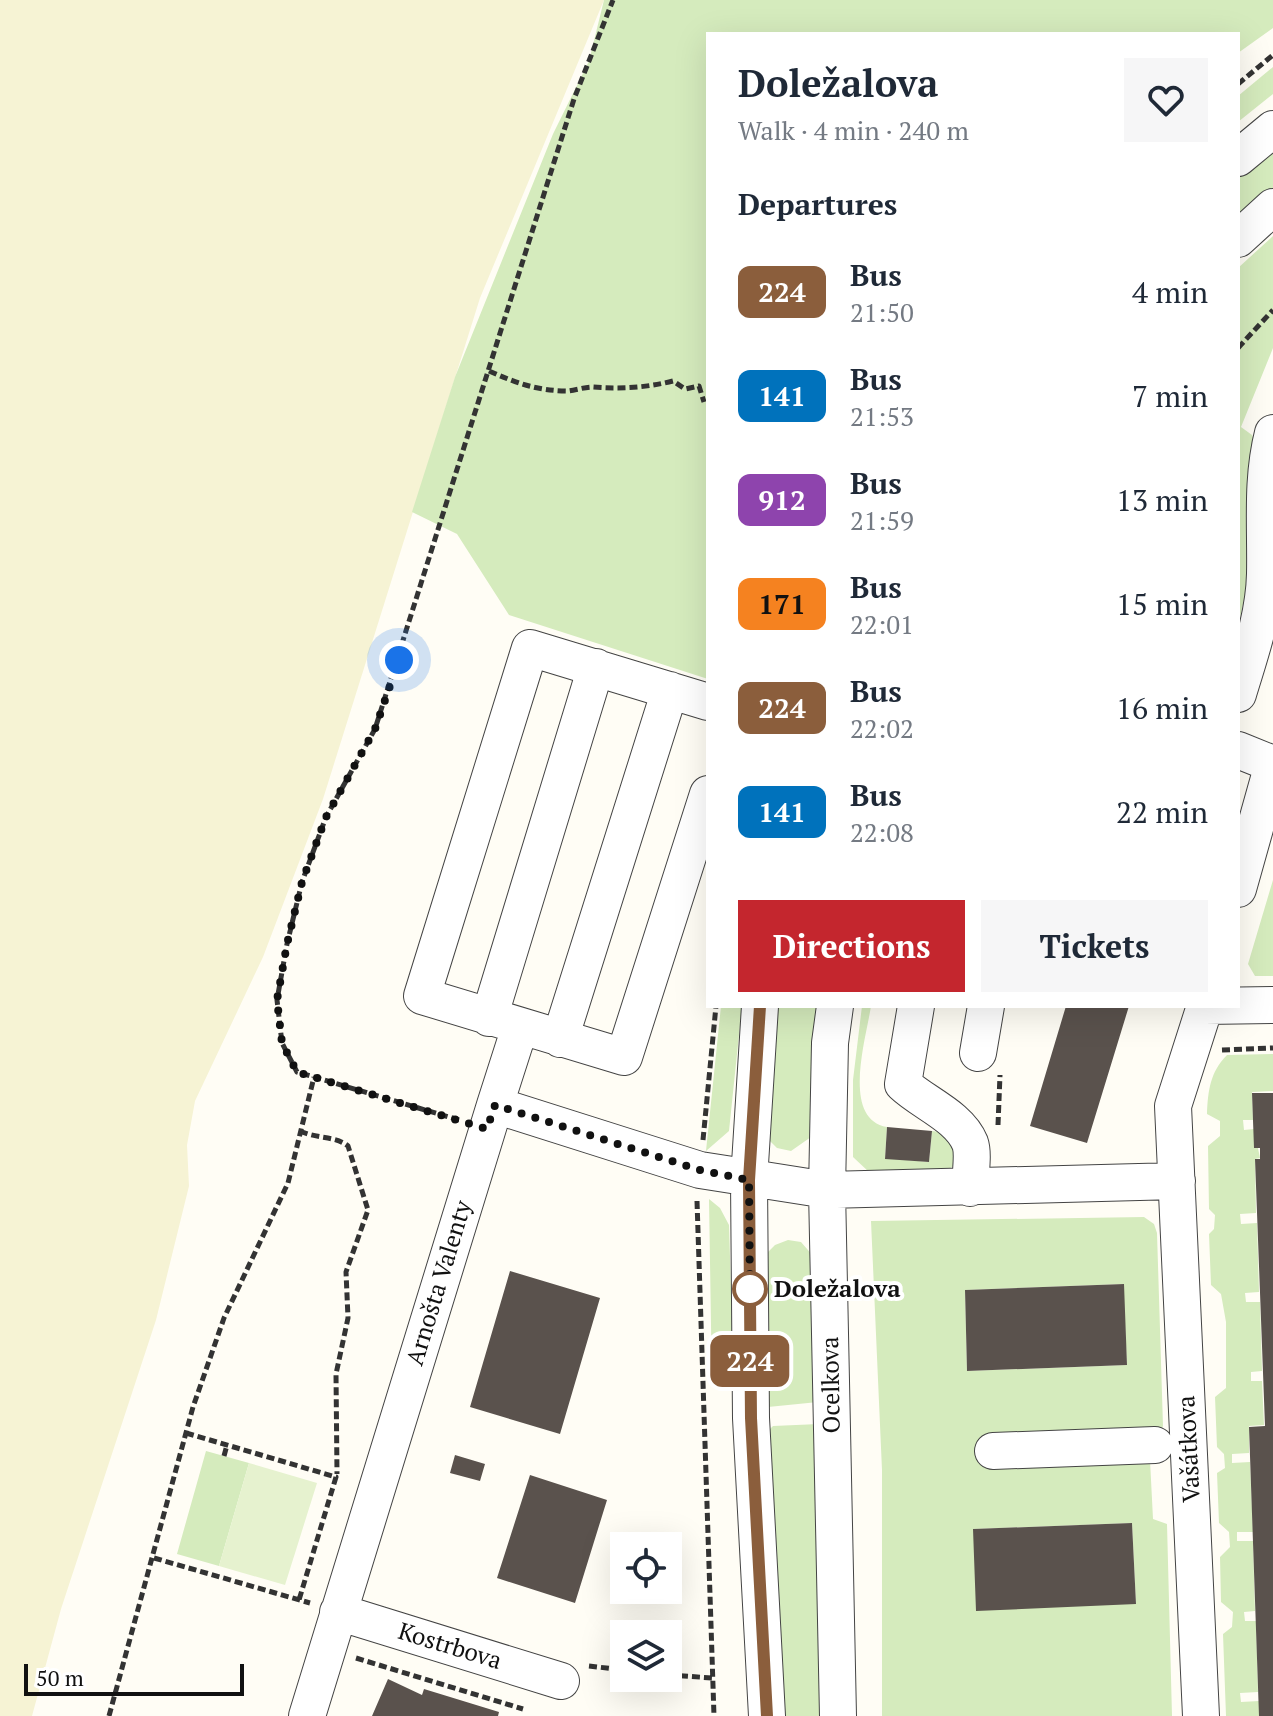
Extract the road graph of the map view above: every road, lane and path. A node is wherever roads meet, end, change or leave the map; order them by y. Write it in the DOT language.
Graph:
graph roads {
  1 [pos="613,0"];
  2 [pos="1273,55"];
  3 [pos="1240,82"];
  4 [pos="1273,129"];
  5 [pos="1240,156"];
  6 [pos="1273,207"];
  7 [pos="1240,237"];
  8 [pos="1273,310"];
  9 [pos="1240,346"];
  10 [pos="489,371"];
  11 [pos="704,402"];
  12 [pos="1273,433"];
  13 [pos="1269,570"];
  14 [pos="596,667"];
  15 [pos="1240,688"];
  16 [pos="670,690"];
  17 [pos="706,701"];
  18 [pos="1240,751"];
  19 [pos="1273,764"];
  20 [pos="706,800"];
  21 [pos="1240,882"];
  22 [pos="1240,1005"];
  23 [pos="1273,1005"];
  24 [pos="716,1008"];
  25 [pos="760,1008"];
  26 [pos="835,1008"];
  27 [pos="916,1008"];
  28 [pos="986,1008"];
  29 [pos="1204,1008"];
  30 [pos="504,1022"];
  31 [pos="560,1039"];
  32 [pos="989,1058"];
  33 [pos="314,1077"];
  34 [pos="491,1117"];
  35 [pos="300,1131"];
  36 [pos="999,1133"];
  37 [pos="700,1170"];
  38 [pos="749,1180"];
  39 [pos="1177,1181"];
  40 [pos="970,1188"];
  41 [pos="827,1190"];
  42 [pos="186,1433"];
  43 [pos="227,1445"];
  44 [pos="1155,1445"];
  45 [pos="993,1451"];
  46 [pos="224,1456"];
  47 [pos="272,1459"];
  48 [pos="270,1469"];
  49 [pos="337,1474"];
  50 [pos="154,1558"];
  51 [pos="233,1569"];
  52 [pos="230,1579"];
  53 [pos="299,1600"];
  54 [pos="338,1612"];
  55 [pos="348,1656"];
  56 [pos="682,1676"];
  57 [pos="713,1678"];
  58 [pos="561,1681"];
  59 [pos="109,1716"];
  60 [pos="307,1716"];
  61 [pos="521,1716"];
  62 [pos="714,1716"];
  63 [pos="767,1716"];
  64 [pos="838,1716"];
  65 [pos="1201,1716"];
  1 -- 33 [label="path"];
  2 -- 3 [label="path"];
  4 -- 5 [label="street"];
  6 -- 7 [label="street"];
  8 -- 9 [label="path"];
  10 -- 11 [label="path"];
  12 -- 13 [label="street"];
  13 -- 15 [label="street"];
  14 -- 16 [label="street"];
  14 -- 30 [label="street, Arnošta Valenty"];
  14 -- 30 [label="street"];
  16 -- 17 [label="street"];
  16 -- 31 [label="street"];
  18 -- 19 [label="street"];
  19 -- 21 [label="street"];
  20 -- 31 [label="street"];
  22 -- 23 [label="street"];
  24 -- 37 [label="path"];
  25 -- 38 [label="street"];
  26 -- 41 [label="street, Ocelkova"];
  27 -- 40 [label="street"];
  28 -- 32 [label="street"];
  29 -- 39 [label="street, Vašátkova"];
  30 -- 31 [label="street"];
  30 -- 34 [label="street, Arnošta Valenty"];
  32 -- 36 [label="path"];
  33 -- 34 [label="path"];
  33 -- 35 [label="path"];
  34 -- 37 [label="street"];
  34 -- 54 [label="street, Arnošta Valenty"];
  35 -- 42 [label="path"];
  35 -- 49 [label="path"];
  37 -- 38 [label="street"];
  37 -- 57 [label="path"];
  38 -- 41 [label="street"];
  38 -- 63 [label="street"];
  39 -- 40 [label="street"];
  39 -- 65 [label="street, Vašátkova"];
  40 -- 41 [label="street"];
  41 -- 64 [label="street, Ocelkova"];
  42 -- 43 [label="path"];
  42 -- 50 [label="path"];
  43 -- 46 [label="path"];
  43 -- 47 [label="path"];
  44 -- 45 [label="street"];
  47 -- 48 [label="path"];
  47 -- 53 [label="path"];
  50 -- 52 [label="path"];
  50 -- 59 [label="path"];
  51 -- 52 [label="path"];
  52 -- 53 [label="path"];
  53 -- 54 [label="path"];
  54 -- 58 [label="street, Kostrbova"];
  54 -- 60 [label="street, Arnošta Valenty"];
  55 -- 61 [label="path"];
  56 -- 57 [label="path"];
  57 -- 62 [label="path"];
}
